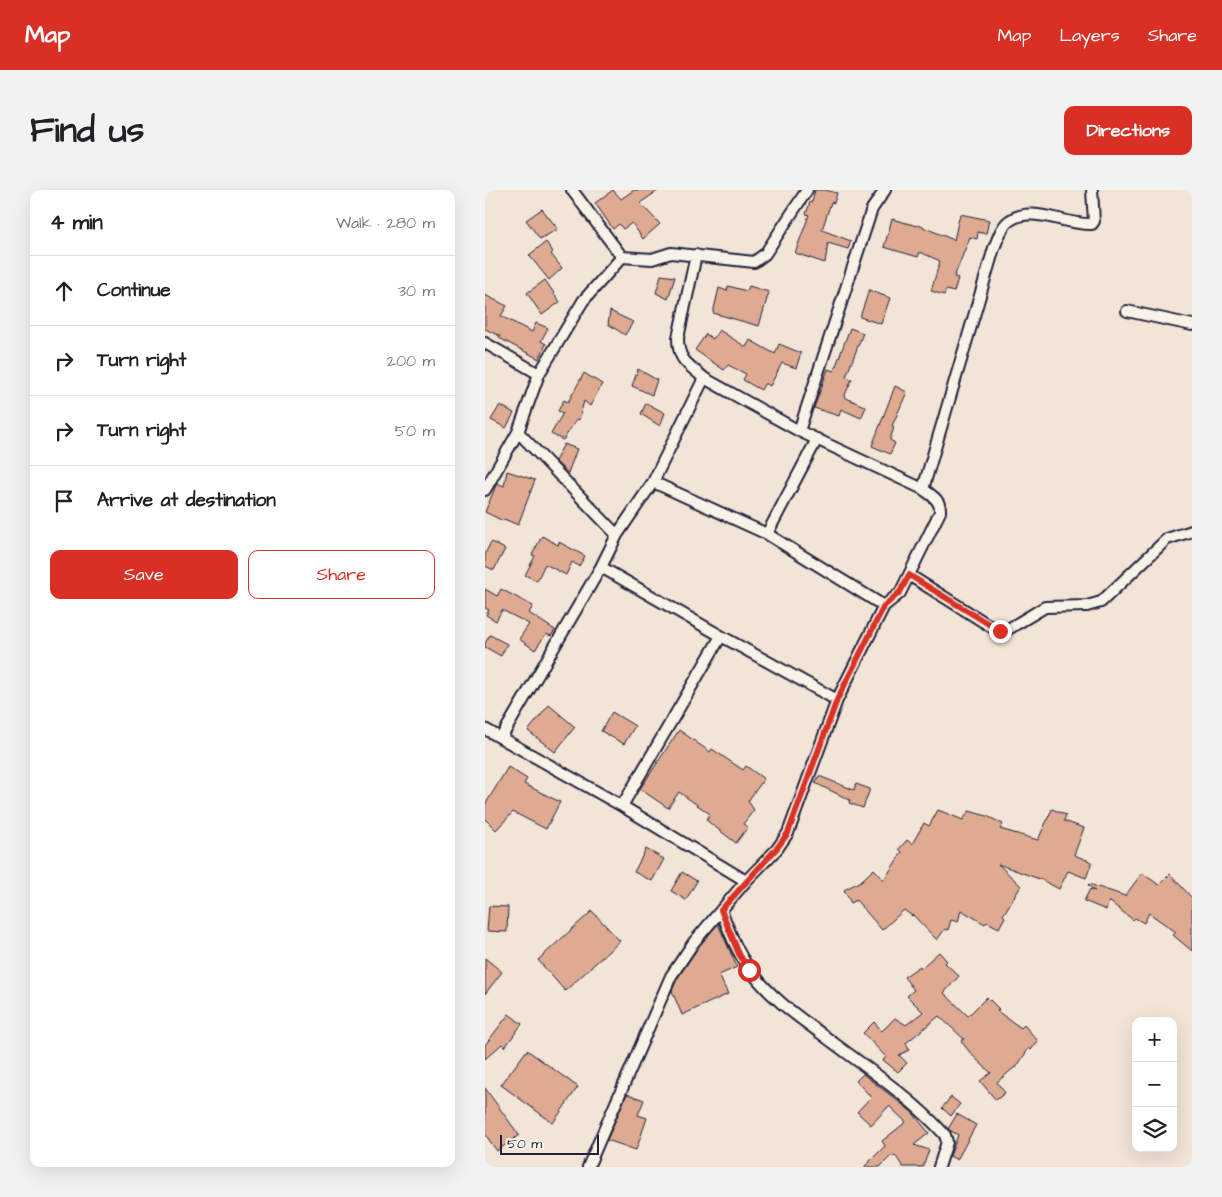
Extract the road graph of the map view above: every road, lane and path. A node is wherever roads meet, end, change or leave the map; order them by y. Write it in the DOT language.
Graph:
graph roads {
  1 [pos="572,190"];
  2 [pos="807,190"];
  3 [pos="885,190"];
  4 [pos="1091,190"];
  5 [pos="696,255"];
  6 [pos="622,257"];
  7 [pos="1127,311"];
  8 [pos="1192,325"];
  9 [pos="485,343"];
  10 [pos="539,374"];
  11 [pos="703,378"];
  12 [pos="799,431"];
  13 [pos="518,432"];
  14 [pos="817,439"];
  15 [pos="653,482"];
  16 [pos="923,489"];
  17 [pos="485,490"];
  18 [pos="1192,531"];
  19 [pos="767,534"];
  20 [pos="617,535"];
  21 [pos="601,567"];
  22 [pos="909,575"];
  23 [pos="884,606"];
  24 [pos="721,636"];
  25 [pos="837,700"];
  26 [pos="485,729"];
  27 [pos="501,738"];
  28 [pos="621,806"];
  29 [pos="746,881"];
  30 [pos="721,910"];
  31 [pos="588,1167"];
  32 [pos="939,1167"];
  1 -- 6 [label="street"];
  2 -- 5 [label="street"];
  3 -- 12 [label="street"];
  4 -- 16 [label="street"];
  5 -- 6 [label="street"];
  5 -- 11 [label="street"];
  6 -- 10 [label="street"];
  7 -- 8 [label="street"];
  9 -- 10 [label="street"];
  10 -- 13 [label="street"];
  11 -- 12 [label="street"];
  11 -- 15 [label="street"];
  12 -- 14 [label="street"];
  13 -- 17 [label="street"];
  13 -- 20 [label="street"];
  14 -- 16 [label="street"];
  14 -- 19 [label="street"];
  15 -- 19 [label="street"];
  15 -- 20 [label="street"];
  16 -- 22 [label="street"];
  18 -- 22 [label="street"];
  19 -- 23 [label="street"];
  20 -- 21 [label="street"];
  21 -- 24 [label="street"];
  21 -- 27 [label="street"];
  22 -- 23 [label="street"];
  23 -- 25 [label="street"];
  24 -- 25 [label="street"];
  24 -- 28 [label="street"];
  25 -- 29 [label="street"];
  26 -- 27 [label="street"];
  27 -- 28 [label="street"];
  28 -- 29 [label="street"];
  29 -- 30 [label="street"];
  30 -- 31 [label="street"];
  30 -- 32 [label="street"];
}
